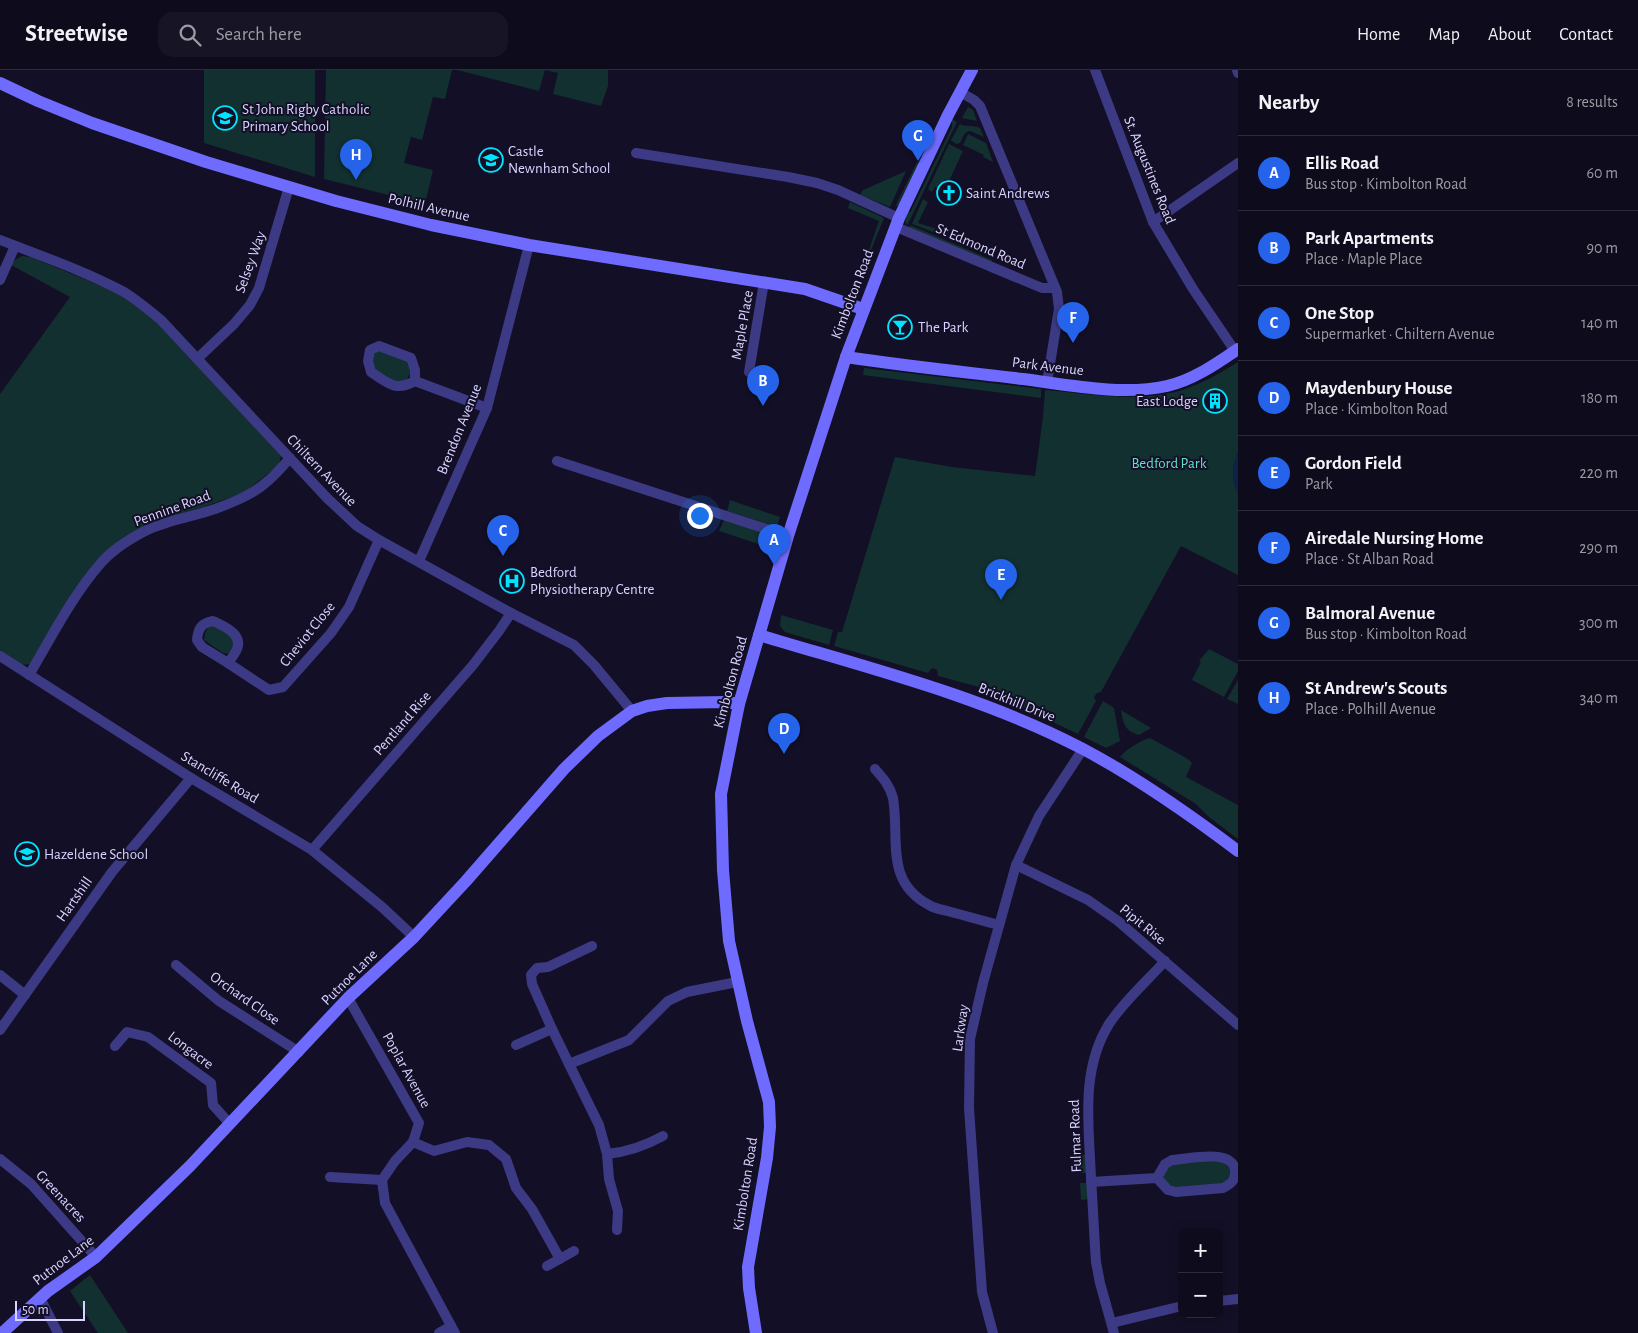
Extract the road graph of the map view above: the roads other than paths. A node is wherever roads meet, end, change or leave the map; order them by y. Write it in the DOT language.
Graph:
graph roads {
  1 [pos="972,70"];
  2 [pos="1095,70"];
  3 [pos="0,84"];
  4 [pos="960,92"];
  5 [pos="636,152"];
  6 [pos="1238,163"];
  7 [pos="289,187"];
  8 [pos="1153,222"];
  9 [pos="898,223"];
  10 [pos="0,240"];
  11 [pos="529,245"];
  12 [pos="15,246"];
  13 [pos="0,280"];
  14 [pos="764,282"];
  15 [pos="1055,288"];
  16 [pos="863,309"];
  17 [pos="1237,350"];
  18 [pos="198,358"];
  19 [pos="846,358"];
  20 [pos="749,372"];
  21 [pos="415,381"];
  22 [pos="1047,382"];
  23 [pos="486,408"];
  24 [pos="290,458"];
  25 [pos="557,461"];
  26 [pos="788,536"];
  27 [pos="379,540"];
  28 [pos="418,561"];
  29 [pos="511,613"];
  30 [pos="759,635"];
  31 [pos="0,656"];
  32 [pos="228,663"];
  33 [pos="29,675"];
  34 [pos="739,704"];
  35 [pos="632,711"];
  36 [pos="1083,749"];
  37 [pos="875,769"];
  38 [pos="191,778"];
  39 [pos="312,850"];
  40 [pos="1238,851"];
  41 [pos="1016,865"];
  42 [pos="1000,925"];
  43 [pos="414,937"];
  44 [pos="592,946"];
  45 [pos="1165,961"];
  46 [pos="176,965"];
  47 [pos="0,975"];
  48 [pos="737,982"];
  49 [pos="25,995"];
  50 [pos="348,998"];
  51 [pos="1238,1025"];
  52 [pos="552,1028"];
  53 [pos="0,1030"];
  54 [pos="516,1045"];
  55 [pos="115,1046"];
  56 [pos="299,1052"];
  57 [pos="569,1064"];
  58 [pos="230,1124"];
  59 [pos="663,1136"];
  60 [pos="413,1142"];
  61 [pos="607,1154"];
  62 [pos="0,1159"];
  63 [pos="330,1178"];
  64 [pos="1157,1178"];
  65 [pos="382,1180"];
  66 [pos="1091,1182"];
  67 [pos="617,1230"];
  68 [pos="574,1251"];
  69 [pos="96,1258"];
  70 [pos="560,1259"];
  71 [pos="547,1266"];
  72 [pos="40,1298"];
  73 [pos="1238,1299"];
  74 [pos="1223,1301"];
  75 [pos="1178,1307"];
  76 [pos="1113,1328"];
  77 [pos="453,1330"];
  78 [pos="2,1333"];
  79 [pos="58,1333"];
  80 [pos="439,1333"];
  81 [pos="756,1333"];
  82 [pos="993,1333"];
  1 -- 4 [label="street, Kimbolton Road"];
  2 -- 8 [label="street, St. Augustines Road"];
  3 -- 7 [label="street, Polhill Avenue"];
  4 -- 9 [label="street, Kimbolton Road"];
  4 -- 15 [label="street"];
  5 -- 9 [label="street, St Edmond Road"];
  6 -- 8 [label="street"];
  7 -- 11 [label="street, Polhill Avenue"];
  7 -- 18 [label="street, Selsey Way"];
  8 -- 17 [label="street, St. Augustines Road"];
  9 -- 15 [label="street, St Edmond Road"];
  9 -- 16 [label="street, Kimbolton Road"];
  10 -- 12 [label="street, Chiltern Avenue"];
  11 -- 14 [label="street, Polhill Avenue"];
  11 -- 23 [label="street, Brendon Avenue"];
  12 -- 13 [label="street"];
  12 -- 18 [label="street, Chiltern Avenue"];
  14 -- 16 [label="street, Polhill Avenue"];
  14 -- 20 [label="street, Maple Place"];
  15 -- 22 [label="street"];
  16 -- 19 [label="street, Kimbolton Road"];
  17 -- 22 [label="street, Park Avenue"];
  18 -- 24 [label="street, Chiltern Avenue"];
  19 -- 22 [label="street, Park Avenue"];
  19 -- 26 [label="street, Kimbolton Road"];
  21 -- 21 [label="street"];
  21 -- 23 [label="street"];
  23 -- 28 [label="street, Brendon Avenue"];
  24 -- 27 [label="street, Chiltern Avenue"];
  24 -- 33 [label="street, Pennine Road"];
  25 -- 26 [label="street"];
  26 -- 30 [label="street, Kimbolton Road"];
  27 -- 28 [label="street, Chiltern Avenue"];
  27 -- 32 [label="street, Cheviot Close"];
  28 -- 29 [label="street, Chiltern Avenue"];
  29 -- 35 [label="street, Chiltern Avenue"];
  29 -- 39 [label="street, Pentland Rise"];
  30 -- 34 [label="street, Kimbolton Road"];
  30 -- 36 [label="street, Brickhill Drive"];
  31 -- 33 [label="street, Stancliffe Road"];
  32 -- 32 [label="street, Cheviot Close"];
  33 -- 38 [label="street, Stancliffe Road"];
  34 -- 35 [label="street, Putnoe Lane"];
  34 -- 48 [label="street, Kimbolton Road"];
  35 -- 43 [label="street, Putnoe Lane"];
  36 -- 40 [label="street, Brickhill Drive"];
  36 -- 41 [label="street, Larkway"];
  37 -- 42 [label="street"];
  38 -- 39 [label="street, Stancliffe Road"];
  38 -- 49 [label="street, Hartshill"];
  39 -- 43 [label="street, Stancliffe Road"];
  41 -- 42 [label="street, Larkway"];
  41 -- 45 [label="street, Pipit Rise"];
  42 -- 82 [label="street, Larkway"];
  43 -- 50 [label="street, Putnoe Lane"];
  44 -- 52 [label="street"];
  45 -- 51 [label="street, Pipit Rise"];
  45 -- 66 [label="street, Fulmar Road"];
  46 -- 56 [label="street, Orchard Close"];
  47 -- 49 [label="street"];
  48 -- 57 [label="street"];
  48 -- 81 [label="street, Kimbolton Road"];
  49 -- 53 [label="street, Hartshill"];
  50 -- 56 [label="street, Putnoe Lane"];
  50 -- 60 [label="street, Poplar Avenue"];
  52 -- 54 [label="street"];
  52 -- 57 [label="street"];
  55 -- 58 [label="street, Longacre"];
  56 -- 58 [label="street, Putnoe Lane"];
  57 -- 61 [label="street"];
  58 -- 69 [label="street, Putnoe Lane"];
  59 -- 61 [label="street"];
  60 -- 65 [label="street"];
  60 -- 70 [label="street"];
  61 -- 67 [label="street"];
  62 -- 69 [label="street, Greenacres"];
  63 -- 65 [label="street"];
  64 -- 64 [label="street"];
  64 -- 66 [label="street"];
  65 -- 77 [label="street"];
  66 -- 76 [label="street, Fulmar Road"];
  68 -- 70 [label="street"];
  69 -- 72 [label="street, Putnoe Lane"];
  70 -- 71 [label="street"];
  72 -- 78 [label="street, Putnoe Lane"];
  72 -- 79 [label="street"];
  73 -- 74 [label="street"];
  75 -- 76 [label="street"];
  77 -- 80 [label="street"];
}
